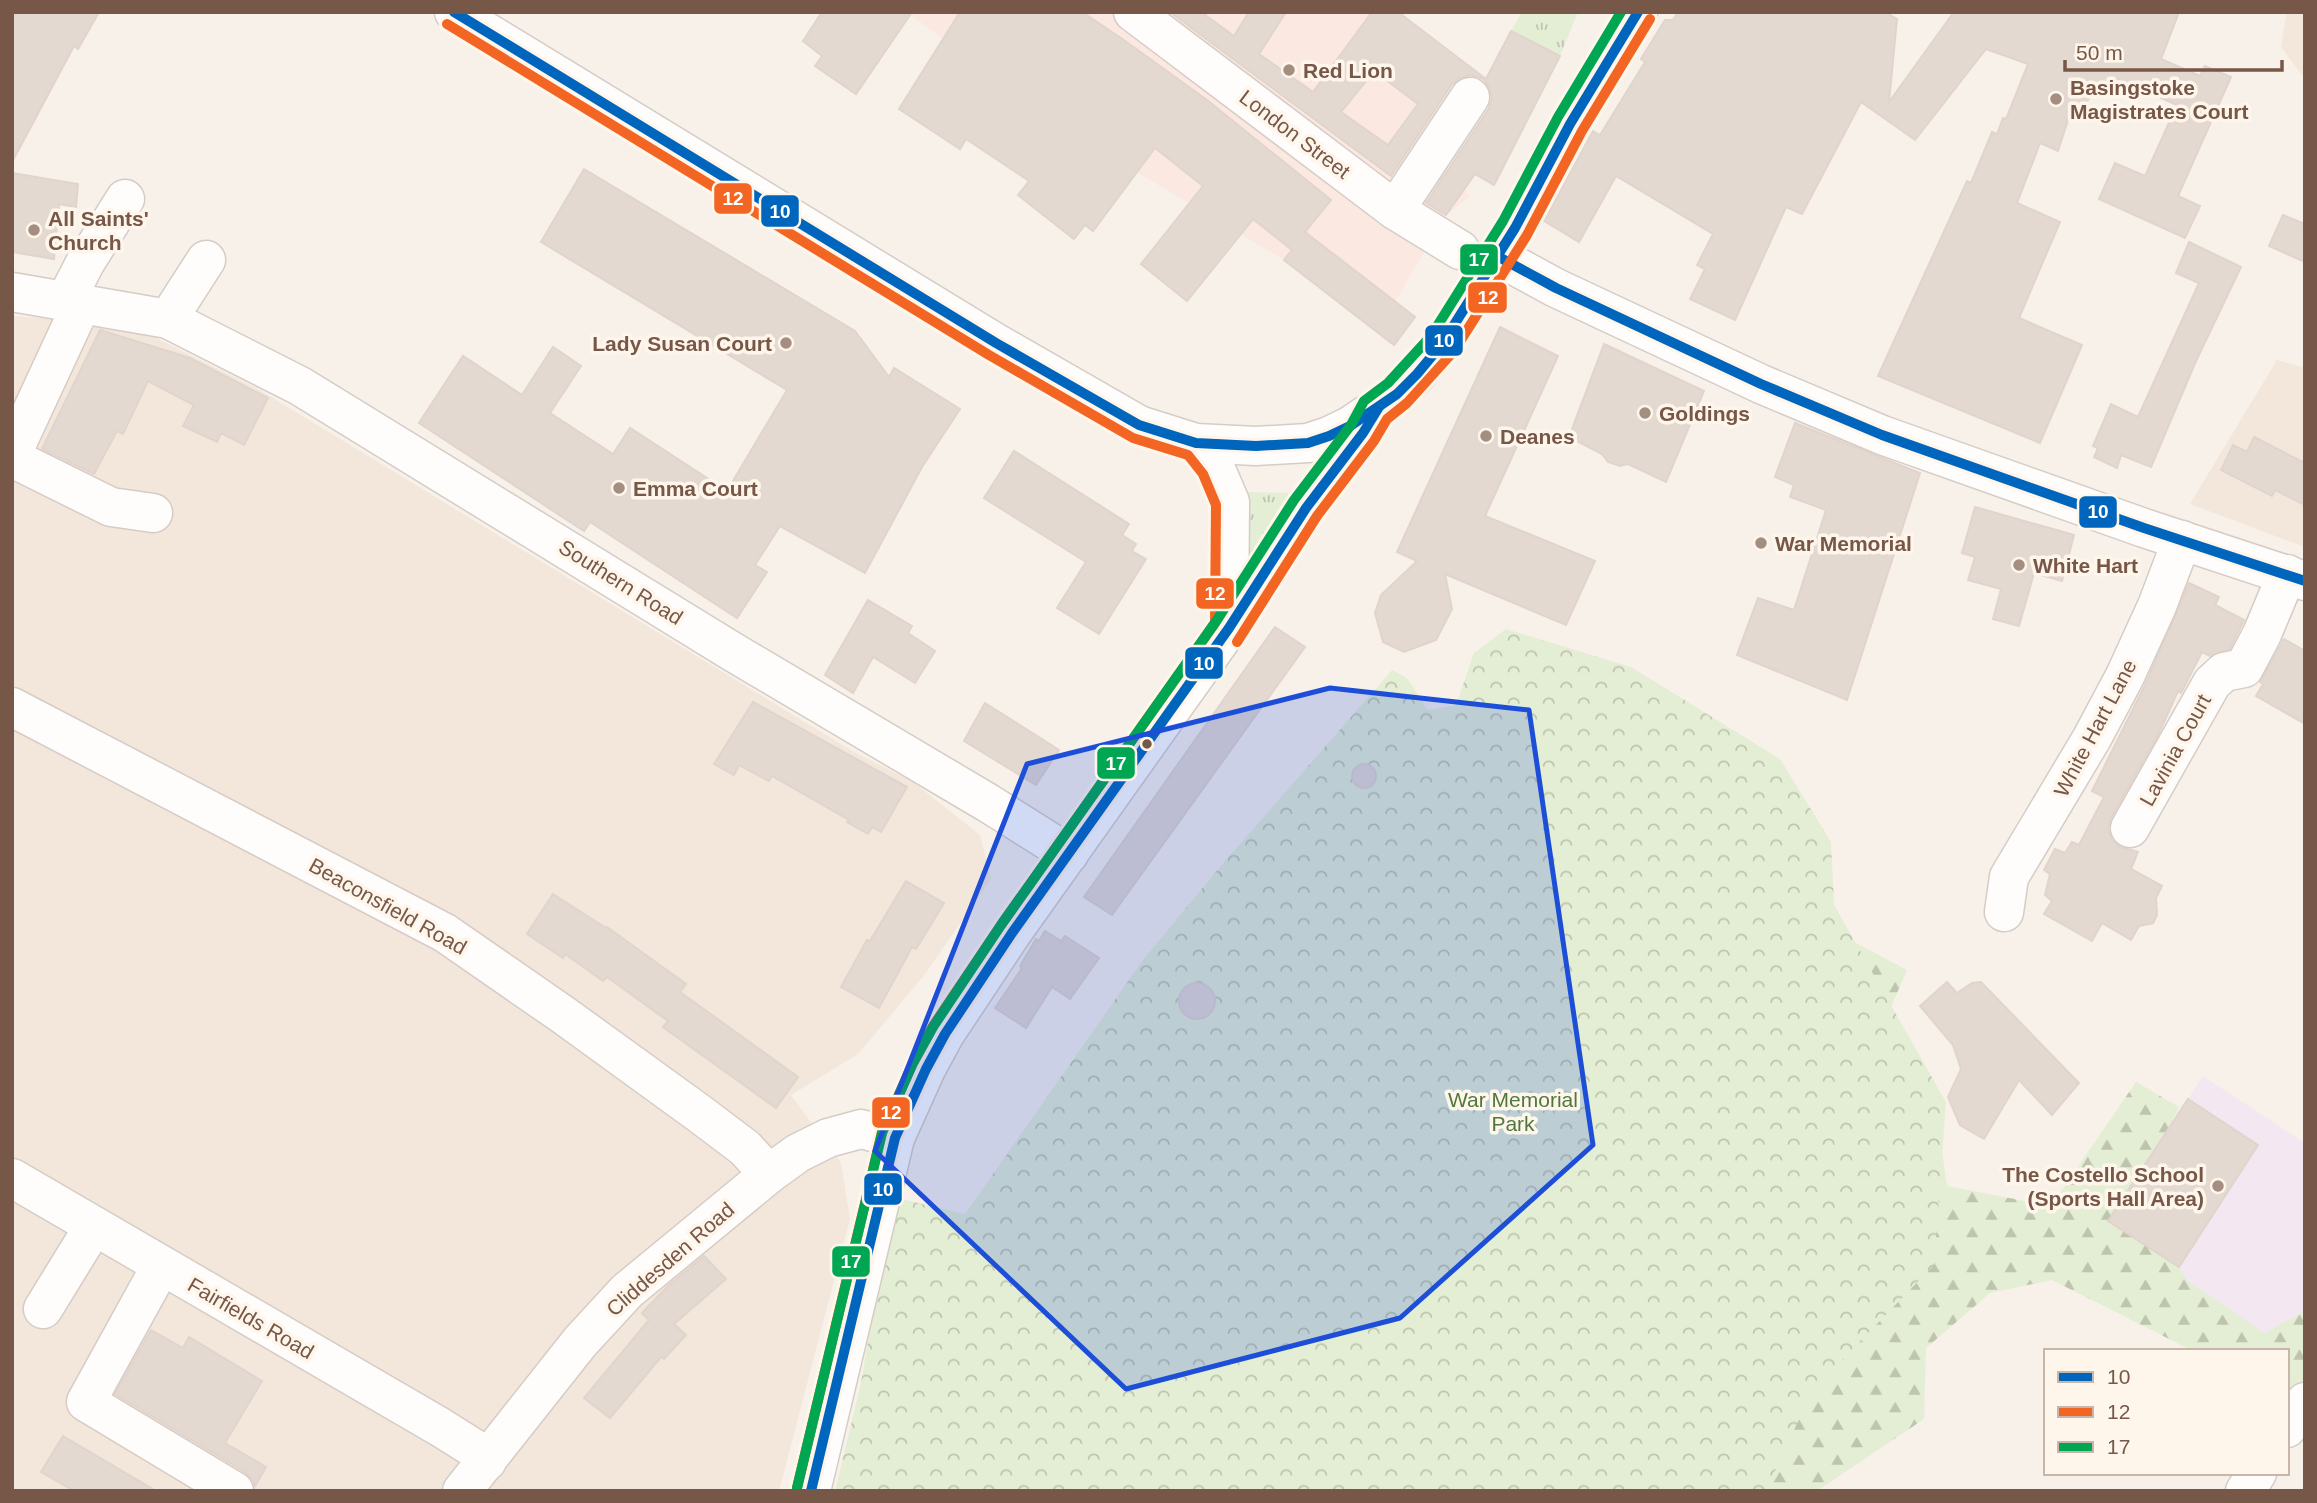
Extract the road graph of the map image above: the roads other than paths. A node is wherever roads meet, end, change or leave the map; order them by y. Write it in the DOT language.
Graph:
graph roads {
  1 [pos="454,12"];
  2 [pos="1638,12"];
  3 [pos="1151,18"];
  4 [pos="1470,97"];
  5 [pos="125,199"];
  6 [pos="1395,210"];
  7 [pos="1460,250"];
  8 [pos="1497,257"];
  9 [pos="206,260"];
  10 [pos="12,292"];
  11 [pos="74,301"];
  12 [pos="168,319"];
  13 [pos="1376,409"];
  14 [pos="1196,443"];
  15 [pos="12,456"];
  16 [pos="153,513"];
  17 [pos="2182,540"];
  18 [pos="2296,578"];
  19 [pos="1229,628"];
  20 [pos="12,707"];
  21 [pos="2130,828"];
  22 [pos="1069,854"];
  23 [pos="2004,912"];
  24 [pos="895,1138"];
  25 [pos="769,1174"];
  26 [pos="12,1178"];
  27 [pos="94,1226"];
  28 [pos="161,1266"];
  29 [pos="43,1309"];
  30 [pos="2305,1402"];
  31 [pos="2289,1425"];
  32 [pos="487,1461"];
  33 [pos="2256,1475"];
  34 [pos="234,1491"];
  35 [pos="462,1491"];
  36 [pos="811,1491"];
  37 [pos="2245,1491"];
  1 -- 14 [label="street"];
  2 -- 8 [label="street"];
  3 -- 6 [label="street, London Street"];
  4 -- 6 [label="street"];
  5 -- 11 [label="street"];
  6 -- 7 [label="street, London Street"];
  8 -- 13 [label="street"];
  8 -- 17 [label="street"];
  9 -- 12 [label="street"];
  10 -- 11 [label="street, Southern Road"];
  11 -- 12 [label="street, Southern Road"];
  11 -- 15 [label="street"];
  12 -- 22 [label="street, Southern Road"];
  13 -- 14 [label="street"];
  13 -- 19 [label="street"];
  14 -- 19 [label="street"];
  15 -- 16 [label="street"];
  17 -- 18 [label="street"];
  17 -- 23 [label="street, White Hart Lane"];
  18 -- 21 [label="street, Lavinia Court"];
  19 -- 22 [label="street"];
  20 -- 25 [label="street, Beaconsfield Road"];
  22 -- 24 [label="street"];
  24 -- 25 [label="street, Cliddesden Road"];
  24 -- 36 [label="street"];
  25 -- 32 [label="street, Cliddesden Road"];
  26 -- 27 [label="street, Fairfields Road"];
  27 -- 28 [label="street, Fairfields Road"];
  27 -- 29 [label="street"];
  28 -- 32 [label="street, Fairfields Road"];
  28 -- 34 [label="street"];
  30 -- 31 [label="street"];
  32 -- 35 [label="street, Cliddesden Road"];
  33 -- 37 [label="street"];
}
